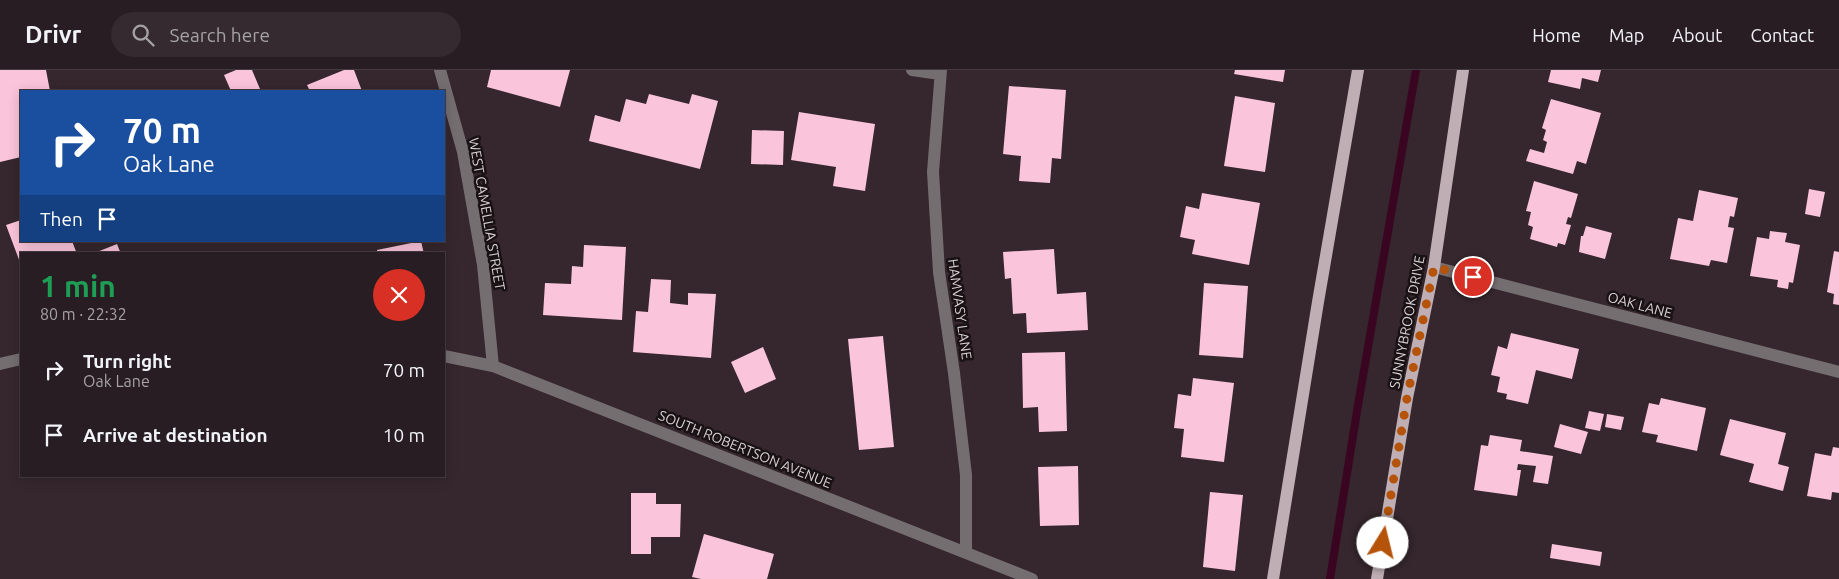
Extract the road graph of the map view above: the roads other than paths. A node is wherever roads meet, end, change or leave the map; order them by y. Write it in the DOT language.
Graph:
graph roads {
  1 [pos="440,70"];
  2 [pos="912,70"];
  3 [pos="1358,70"];
  4 [pos="1463,70"];
  5 [pos="941,72"];
  6 [pos="1434,267"];
  7 [pos="445,356"];
  8 [pos="20,359"];
  9 [pos="0,364"];
  10 [pos="493,366"];
  11 [pos="1839,372"];
  12 [pos="966,553"];
  13 [pos="1032,579"];
  14 [pos="1273,579"];
  15 [pos="1377,579"];
  1 -- 10 [label="street, WEST CAMELLIA STREET"];
  2 -- 5 [label="street"];
  3 -- 14 [label="main road"];
  4 -- 6 [label="main road, SUNNYBROOK DRIVE"];
  5 -- 12 [label="street, HAMVASY LANE"];
  6 -- 11 [label="street, OAK LANE"];
  6 -- 15 [label="main road, SUNNYBROOK DRIVE"];
  7 -- 10 [label="street, SOUTH ROBERTSON AVENUE"];
  8 -- 9 [label="street"];
  10 -- 12 [label="street, SOUTH ROBERTSON AVENUE"];
  12 -- 13 [label="street, SOUTH ROBERTSON AVENUE"];
}
